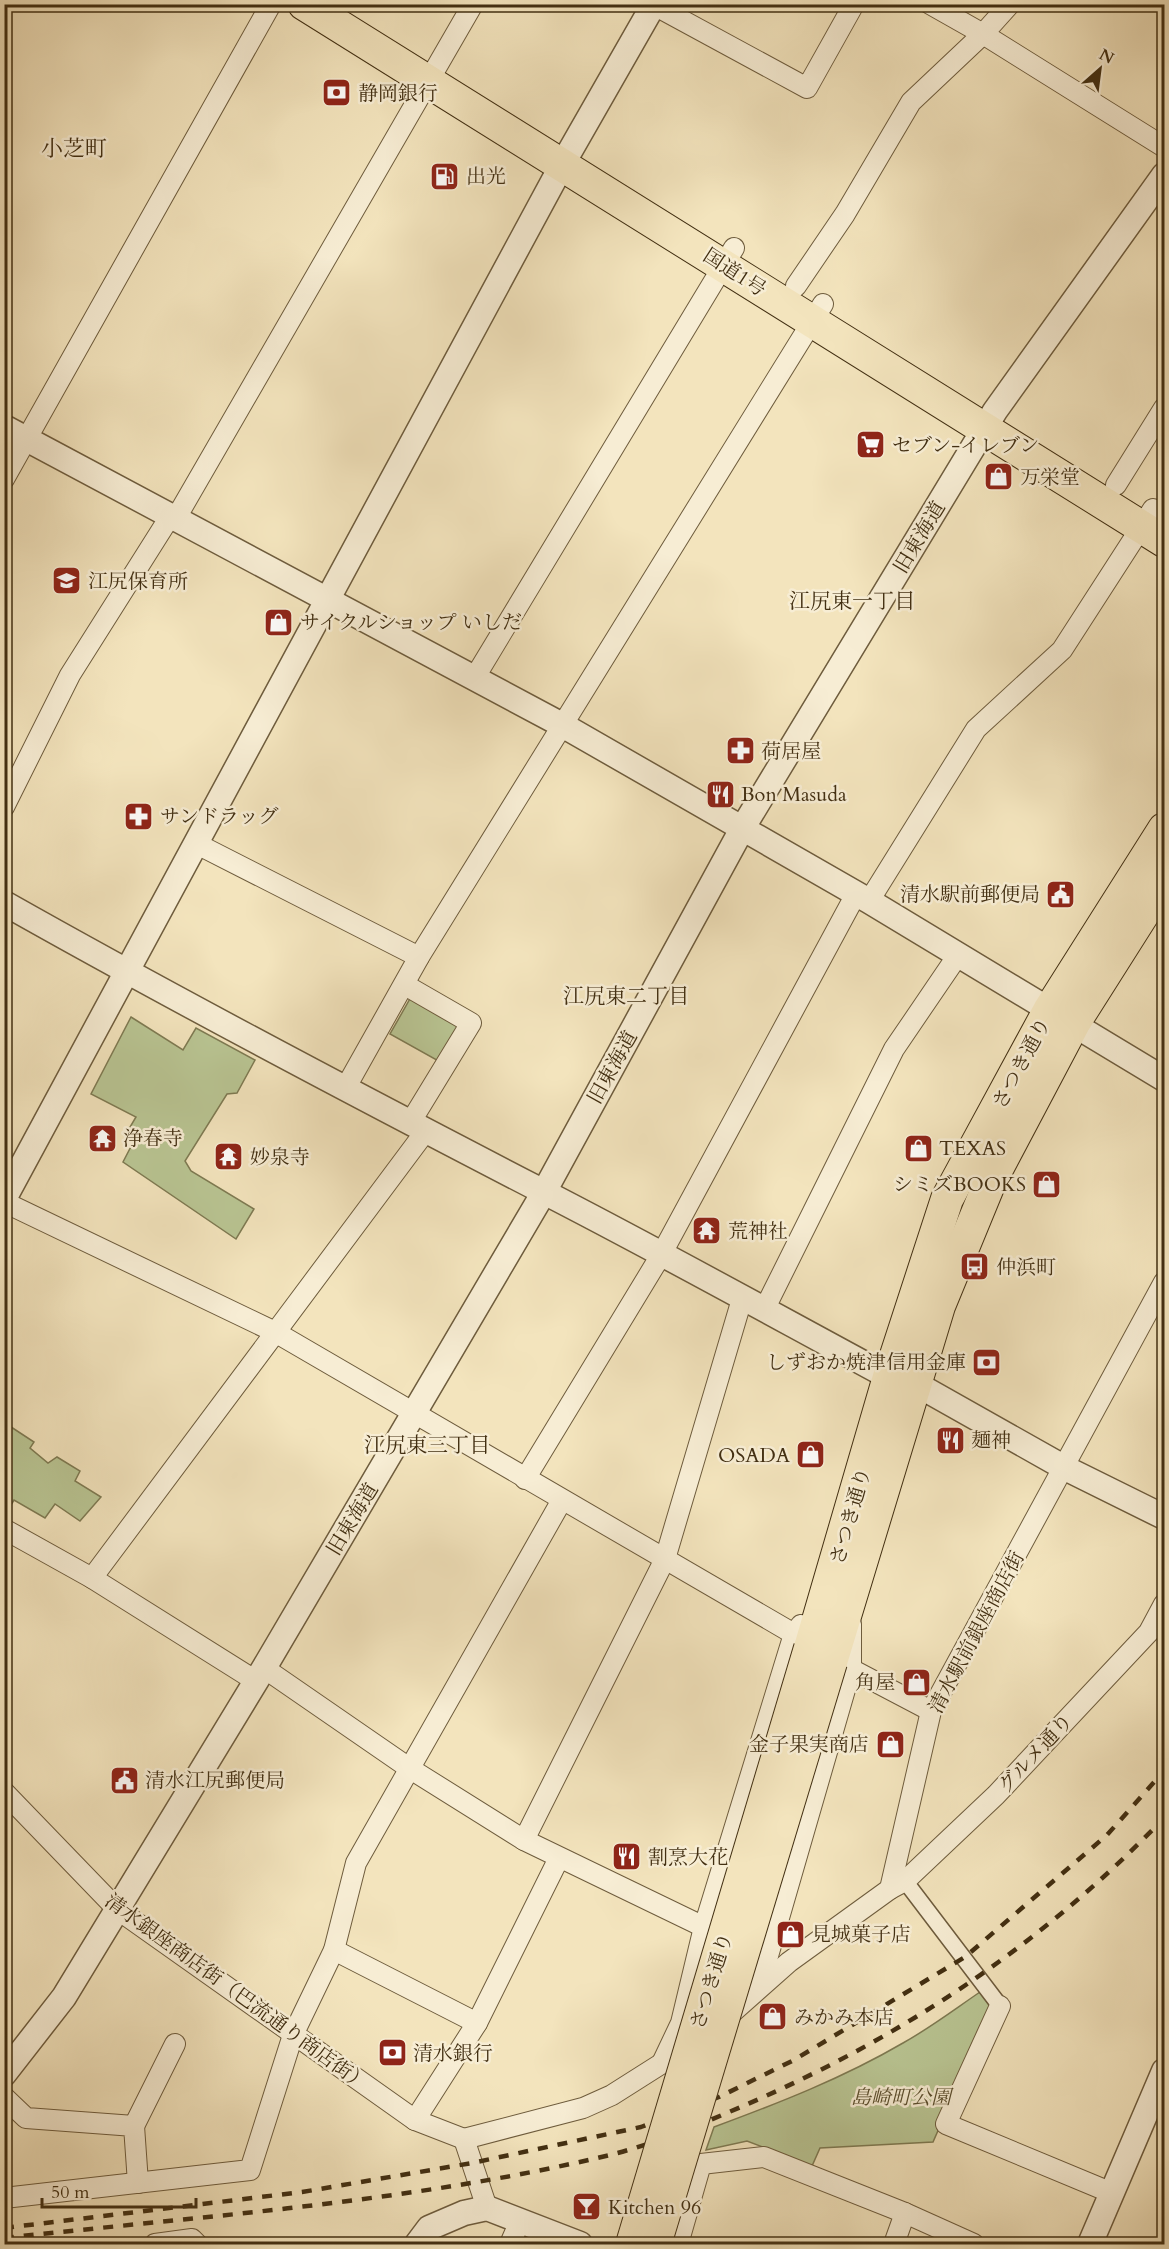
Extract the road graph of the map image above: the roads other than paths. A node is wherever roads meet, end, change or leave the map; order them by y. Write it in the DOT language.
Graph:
graph roads {
  1 [pos="271,4"];
  2 [pos="304,4"];
  3 [pos="344,4"];
  4 [pos="473,4"];
  5 [pos="854,4"];
  6 [pos="930,4"];
  7 [pos="1010,4"];
  8 [pos="654,5"];
  9 [pos="983,34"];
  10 [pos="434,73"];
  11 [pos="1164,147"];
  12 [pos="568,155"];
  13 [pos="1164,175"];
  14 [pos="729,256"];
  15 [pos="796,286"];
  16 [pos="817,313"];
  17 [pos="1164,408"];
  18 [pos="990,421"];
  19 [pos="4,427"];
  20 [pos="27,439"];
  21 [pos="4,479"];
  22 [pos="1116,485"];
  23 [pos="174,517"];
  24 [pos="1156,523"];
  25 [pos="326,600"];
  26 [pos="476,677"];
  27 [pos="564,726"];
  28 [pos="4,807"];
  29 [pos="742,829"];
  30 [pos="1164,829"];
  31 [pos="195,843"];
  32 [pos="1164,881"];
  33 [pos="863,898"];
  34 [pos="4,903"];
  35 [pos="958,955"];
  36 [pos="419,957"];
  37 [pos="128,972"];
  38 [pos="405,986"];
  39 [pos="1062,1016"];
  40 [pos="1164,1080"];
  41 [pos="346,1087"];
  42 [pos="418,1127"];
  43 [pos="544,1192"];
  44 [pos="4,1200"];
  45 [pos="661,1256"];
  46 [pos="1164,1282"];
  47 [pos="742,1299"];
  48 [pos="764,1310"];
  49 [pos="275,1332"];
  50 [pos="903,1381"];
  51 [pos="415,1413"];
  52 [pos="1065,1468"];
  53 [pos="525,1479"];
  54 [pos="561,1500"];
  55 [pos="1164,1517"];
  56 [pos="4,1529"];
  57 [pos="665,1559"];
  58 [pos="92,1578"];
  59 [pos="842,1584"];
  60 [pos="1164,1604"];
  61 [pos="822,1653"];
  62 [pos="260,1675"];
  63 [pos="931,1711"];
  64 [pos="409,1768"];
  65 [pos="4,1792"];
  66 [pos="524,1840"];
  67 [pos="559,1858"];
  68 [pos="897,1885"];
  69 [pos="117,1909"];
  70 [pos="705,1927"];
  71 [pos="334,1950"];
  72 [pos="759,1987"];
  73 [pos="1000,2006"];
  74 [pos="477,2023"];
  75 [pos="293,2035"];
  76 [pos="175,2044"];
  77 [pos="663,2061"];
  78 [pos="1164,2071"];
  79 [pos="4,2074"];
  80 [pos="4,2097"];
  81 [pos="415,2120"];
  82 [pos="134,2126"];
  83 [pos="464,2139"];
  84 [pos="138,2183"];
  85 [pos="1112,2193"];
  86 [pos="4,2198"];
  87 [pos="487,2208"];
  88 [pos="905,2213"];
  89 [pos="520,2221"];
  90 [pos="155,2244"];
  91 [pos="197,2244"];
  92 [pos="417,2244"];
  93 [pos="510,2244"];
  94 [pos="580,2244"];
  95 [pos="632,2244"];
  96 [pos="655,2244"];
  97 [pos="678,2244"];
  98 [pos="894,2244"];
  99 [pos="974,2244"];
  100 [pos="1090,2244"];
  1 -- 20 [label="street"];
  2 -- 10 [label="highway, 国道1号"];
  3 -- 10 [label="highway, 国道1号"];
  4 -- 10 [label="street"];
  5 -- 8 [label="street"];
  6 -- 9 [label="street"];
  7 -- 9 [label="street"];
  8 -- 12 [label="street"];
  9 -- 11 [label="street"];
  9 -- 15 [label="street"];
  10 -- 12 [label="highway, 国道1号"];
  10 -- 23 [label="street"];
  12 -- 14 [label="highway, 国道1号"];
  12 -- 25 [label="street"];
  13 -- 18 [label="street, 旧東海道"];
  14 -- 15 [label="highway, 国道1号"];
  14 -- 16 [label="highway, 国道1号"];
  14 -- 26 [label="street"];
  15 -- 16 [label="highway, 国道1号"];
  16 -- 18 [label="highway, 国道1号"];
  16 -- 27 [label="street"];
  17 -- 22 [label="street"];
  18 -- 22 [label="highway, 国道1号"];
  18 -- 24 [label="highway, 国道1号"];
  18 -- 29 [label="street, 旧東海道"];
  19 -- 20 [label="street"];
  20 -- 21 [label="street"];
  20 -- 23 [label="street"];
  22 -- 24 [label="highway, 国道1号"];
  23 -- 25 [label="street"];
  23 -- 28 [label="street"];
  24 -- 33 [label="street"];
  25 -- 26 [label="street"];
  25 -- 31 [label="street"];
  26 -- 27 [label="street"];
  27 -- 29 [label="street"];
  27 -- 36 [label="street"];
  29 -- 33 [label="street"];
  29 -- 43 [label="street, 旧東海道"];
  30 -- 39 [label="highway, さつき通り"];
  31 -- 36 [label="street"];
  31 -- 37 [label="street"];
  32 -- 39 [label="highway, さつき通り"];
  33 -- 35 [label="street"];
  33 -- 45 [label="street"];
  34 -- 37 [label="street"];
  35 -- 39 [label="street"];
  35 -- 48 [label="street"];
  36 -- 38 [label="street"];
  37 -- 41 [label="street"];
  37 -- 44 [label="street"];
  38 -- 41 [label="street"];
  38 -- 42 [label="street"];
  39 -- 40 [label="street"];
  39 -- 50 [label="highway, さつき通り"];
  41 -- 42 [label="street"];
  42 -- 43 [label="street"];
  42 -- 49 [label="street"];
  43 -- 45 [label="street"];
  43 -- 51 [label="street, 旧東海道"];
  44 -- 49 [label="street"];
  45 -- 47 [label="street"];
  45 -- 53 [label="street"];
  46 -- 52 [label="street, 清水駅前銀座商店街"];
  47 -- 48 [label="street"];
  47 -- 57 [label="street"];
  48 -- 50 [label="street"];
  49 -- 51 [label="street"];
  49 -- 58 [label="street"];
  50 -- 52 [label="street"];
  50 -- 59 [label="highway, さつき通り"];
  51 -- 53 [label="street"];
  51 -- 62 [label="street, 旧東海道"];
  52 -- 55 [label="street"];
  52 -- 63 [label="street, 清水駅前銀座商店街"];
  53 -- 54 [label="street"];
  54 -- 57 [label="street"];
  54 -- 64 [label="street"];
  56 -- 58 [label="street"];
  57 -- 61 [label="street"];
  57 -- 66 [label="street"];
  58 -- 62 [label="street"];
  59 -- 61 [label="highway, さつき通り"];
  59 -- 61 [label="street"];
  60 -- 68 [label="street, グルメ通り"];
  61 -- 63 [label="street"];
  61 -- 70 [label="street"];
  61 -- 72 [label="street"];
  61 -- 95 [label="highway, さつき通り, bridge"];
  61 -- 96 [label="highway, さつき通り, bridge"];
  62 -- 64 [label="street"];
  62 -- 69 [label="street, 旧東海道"];
  63 -- 68 [label="street, 清水駅前銀座商店街"];
  64 -- 66 [label="street"];
  64 -- 71 [label="street"];
  65 -- 69 [label="street, 清水銀座商店街（巴流通り商店街）"];
  66 -- 67 [label="street"];
  67 -- 70 [label="street"];
  67 -- 74 [label="street"];
  68 -- 72 [label="street"];
  68 -- 73 [label="street"];
  69 -- 75 [label="street, 清水銀座商店街（巴流通り商店街）"];
  69 -- 79 [label="street, 旧東海道"];
  70 -- 77 [label="street"];
  71 -- 74 [label="street"];
  71 -- 75 [label="street"];
  72 -- 77 [label="street"];
  73 -- 85 [label="street"];
  74 -- 81 [label="street"];
  75 -- 81 [label="street, 清水銀座商店街（巴流通り商店街）"];
  75 -- 84 [label="street"];
  76 -- 82 [label="street"];
  77 -- 83 [label="street"];
  78 -- 85 [label="street"];
  80 -- 82 [label="street"];
  81 -- 83 [label="street, 清水銀座商店街（巴流通り商店街）"];
  82 -- 84 [label="street"];
  83 -- 87 [label="street"];
  84 -- 86 [label="street"];
  85 -- 100 [label="street"];
  87 -- 89 [label="street"];
  87 -- 92 [label="street"];
  88 -- 97 [label="street"];
  88 -- 98 [label="street"];
  88 -- 99 [label="street"];
  89 -- 93 [label="street"];
  89 -- 94 [label="street"];
  90 -- 91 [label="street"];
}
